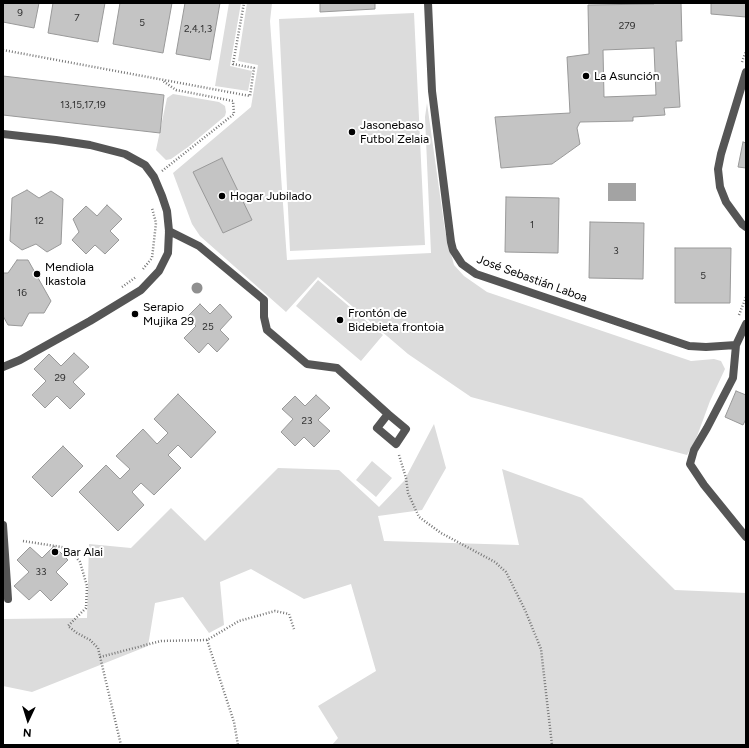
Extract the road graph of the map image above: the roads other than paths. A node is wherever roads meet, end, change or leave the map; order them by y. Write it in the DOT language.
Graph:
graph roads {
  1 [pos="428,3"];
  2 [pos="746,72"];
  3 [pos="3,134"];
  4 [pos="746,227"];
  5 [pos="169,231"];
  6 [pos="746,324"];
  7 [pos="736,344"];
  8 [pos="3,368"];
  9 [pos="388,414"];
  10 [pos="3,525"];
  11 [pos="746,537"];
  12 [pos="8,599"];
  1 -- 7 [label="street, José Sebastián Laboa"];
  2 -- 4 [label="street"];
  3 -- 5 [label="street"];
  5 -- 8 [label="street"];
  5 -- 9 [label="street"];
  6 -- 7 [label="street"];
  7 -- 11 [label="street"];
  9 -- 9 [label="street"];
  10 -- 12 [label="street"];
}
